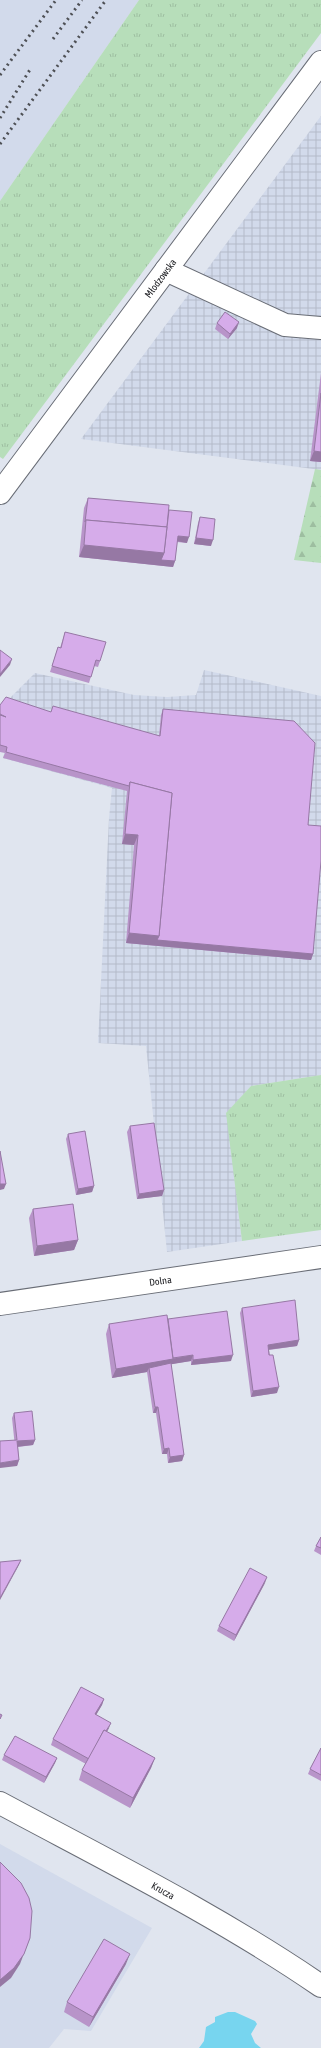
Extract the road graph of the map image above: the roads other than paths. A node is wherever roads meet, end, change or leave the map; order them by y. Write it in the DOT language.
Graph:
graph roads {
  1 [pos="321,62"];
  2 [pos="166,270"];
  3 [pos="321,328"];
  4 [pos="0,493"];
  5 [pos="321,1257"];
  6 [pos="0,1304"];
  7 [pos="0,1802"];
  8 [pos="321,1986"];
  1 -- 2 [label="street, Młodzowska"];
  2 -- 3 [label="street"];
  2 -- 4 [label="street, Młodzowska"];
  5 -- 6 [label="street, Dolna"];
  7 -- 8 [label="street, Krucza"];
}
